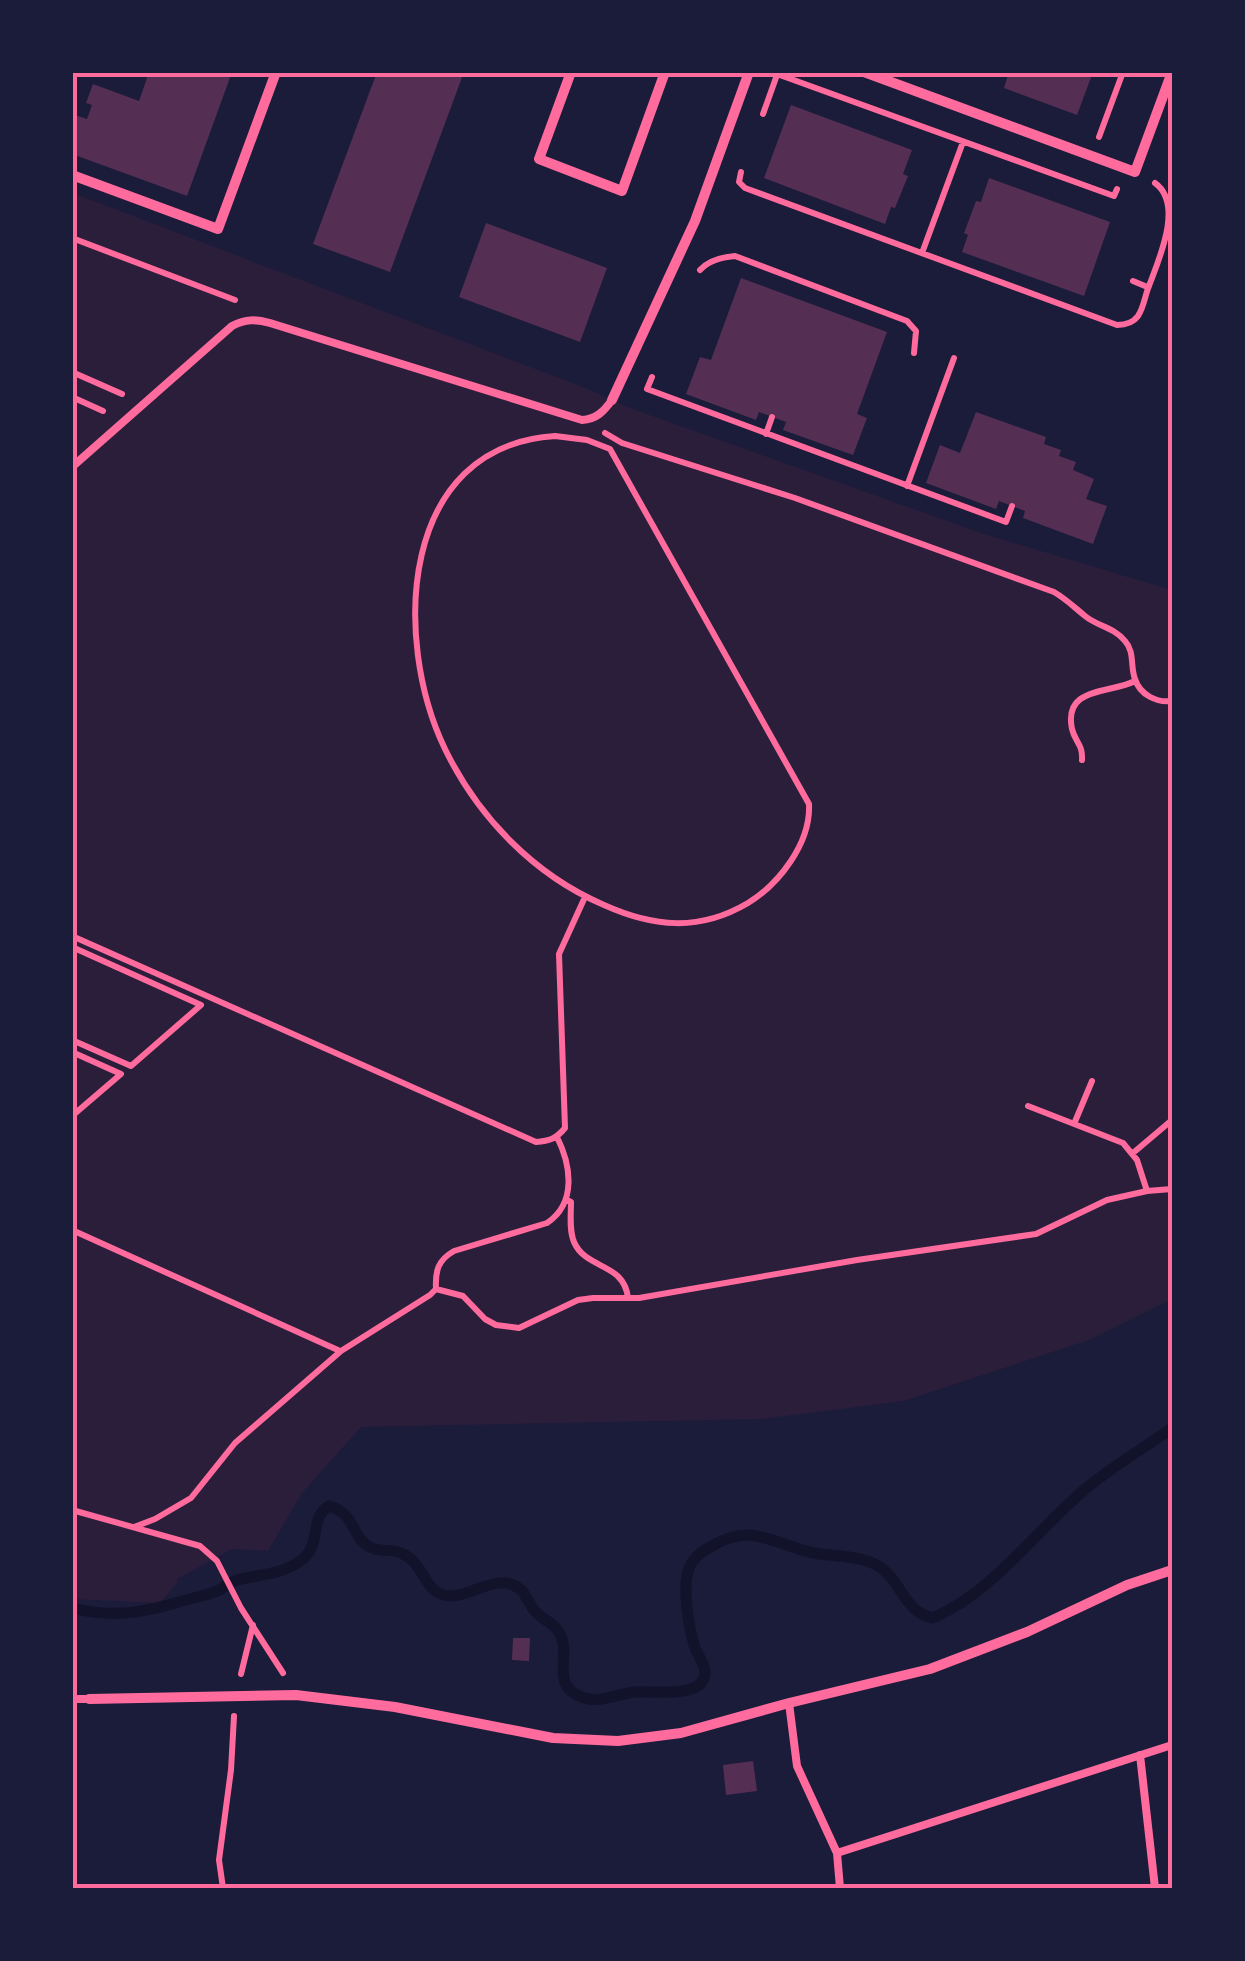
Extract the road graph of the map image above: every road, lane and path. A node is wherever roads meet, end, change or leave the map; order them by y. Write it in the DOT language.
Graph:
graph roads {
  1 [pos="276,72"];
  2 [pos="572,72"];
  3 [pos="665,72"];
  4 [pos="749,72"];
  5 [pos="864,72"];
  6 [pos="1123,72"];
  7 [pos="1172,72"];
  8 [pos="778,73"];
  9 [pos="758,126"];
  10 [pos="1082,133"];
  11 [pos="964,142"];
  12 [pos="745,161"];
  13 [pos="72,175"];
  14 [pos="1153,182"];
  15 [pos="1119,183"];
  16 [pos="72,238"];
  17 [pos="922,253"];
  18 [pos="697,277"];
  19 [pos="1133,281"];
  20 [pos="1144,286"];
  21 [pos="255,319"];
  22 [pos="914,353"];
  23 [pos="954,358"];
  24 [pos="72,372"];
  25 [pos="654,373"];
  26 [pos="72,397"];
  27 [pos="612,400"];
  28 [pos="144,403"];
  29 [pos="772,417"];
  30 [pos="125,420"];
  31 [pos="582,420"];
  32 [pos="766,434"];
  33 [pos="72,466"];
  34 [pos="907,486"];
  35 [pos="1012,506"];
  36 [pos="1135,681"];
  37 [pos="1172,701"];
  38 [pos="1082,760"];
  39 [pos="586,897"];
  40 [pos="72,936"];
  41 [pos="72,948"];
  42 [pos="72,1040"];
  43 [pos="72,1052"];
  44 [pos="1092,1081"];
  45 [pos="1028,1106"];
  46 [pos="72,1116"];
  47 [pos="1172,1120"];
  48 [pos="1074,1124"];
  49 [pos="557,1137"];
  50 [pos="1133,1153"];
  51 [pos="1172,1189"];
  52 [pos="1148,1191"];
  53 [pos="567,1200"];
  54 [pos="72,1230"];
  55 [pos="436,1289"];
  56 [pos="628,1298"];
  57 [pos="341,1352"];
  58 [pos="72,1510"];
  59 [pos="134,1527"];
  60 [pos="1172,1570"];
  61 [pos="252,1625"];
  62 [pos="296,1695"];
  63 [pos="236,1696"];
  64 [pos="72,1699"];
  65 [pos="89,1699"];
  66 [pos="789,1703"];
  67 [pos="1172,1745"];
  68 [pos="1140,1755"];
  69 [pos="837,1853"];
  70 [pos="223,1888"];
  71 [pos="840,1888"];
  72 [pos="1154,1888"];
  1 -- 13 [label="street"];
  2 -- 3 [label="street"];
  4 -- 27 [label="street"];
  5 -- 7 [label="street"];
  6 -- 10 [label="path"];
  8 -- 9 [label="path"];
  8 -- 11 [label="path"];
  11 -- 15 [label="path"];
  11 -- 17 [label="path"];
  12 -- 17 [label="path"];
  14 -- 17 [label="path"];
  16 -- 21 [label="path"];
  18 -- 22 [label="path"];
  19 -- 20 [label="path"];
  21 -- 28 [label="lane"];
  21 -- 31 [label="lane"];
  23 -- 34 [label="path"];
  24 -- 28 [label="path"];
  25 -- 32 [label="path"];
  26 -- 30 [label="path"];
  27 -- 31 [label="lane"];
  28 -- 30 [label="lane"];
  29 -- 32 [label="path"];
  30 -- 33 [label="lane"];
  31 -- 36 [label="path"];
  32 -- 34 [label="path"];
  34 -- 35 [label="path"];
  36 -- 37 [label="path"];
  36 -- 38 [label="path"];
  39 -- 39 [label="path"];
  39 -- 49 [label="path"];
  40 -- 49 [label="path"];
  41 -- 42 [label="path"];
  43 -- 46 [label="path"];
  44 -- 48 [label="path"];
  45 -- 48 [label="path"];
  47 -- 50 [label="path"];
  48 -- 50 [label="path"];
  49 -- 53 [label="path"];
  50 -- 52 [label="path"];
  51 -- 52 [label="path"];
  52 -- 56 [label="path"];
  53 -- 55 [label="path"];
  53 -- 56 [label="path"];
  54 -- 57 [label="path"];
  55 -- 56 [label="path"];
  55 -- 57 [label="path"];
  57 -- 59 [label="path"];
  58 -- 59 [label="path"];
  59 -- 61 [label="path"];
  60 -- 66 [label="street"];
  61 -- 62 [label="path"];
  61 -- 63 [label="path"];
  62 -- 63 [label="street"];
  62 -- 66 [label="street"];
  63 -- 65 [label="street"];
  63 -- 70 [label="path"];
  64 -- 65 [label="lane"];
  66 -- 69 [label="lane"];
  67 -- 68 [label="lane"];
  68 -- 69 [label="lane"];
  68 -- 72 [label="lane"];
  69 -- 71 [label="lane"];
}
